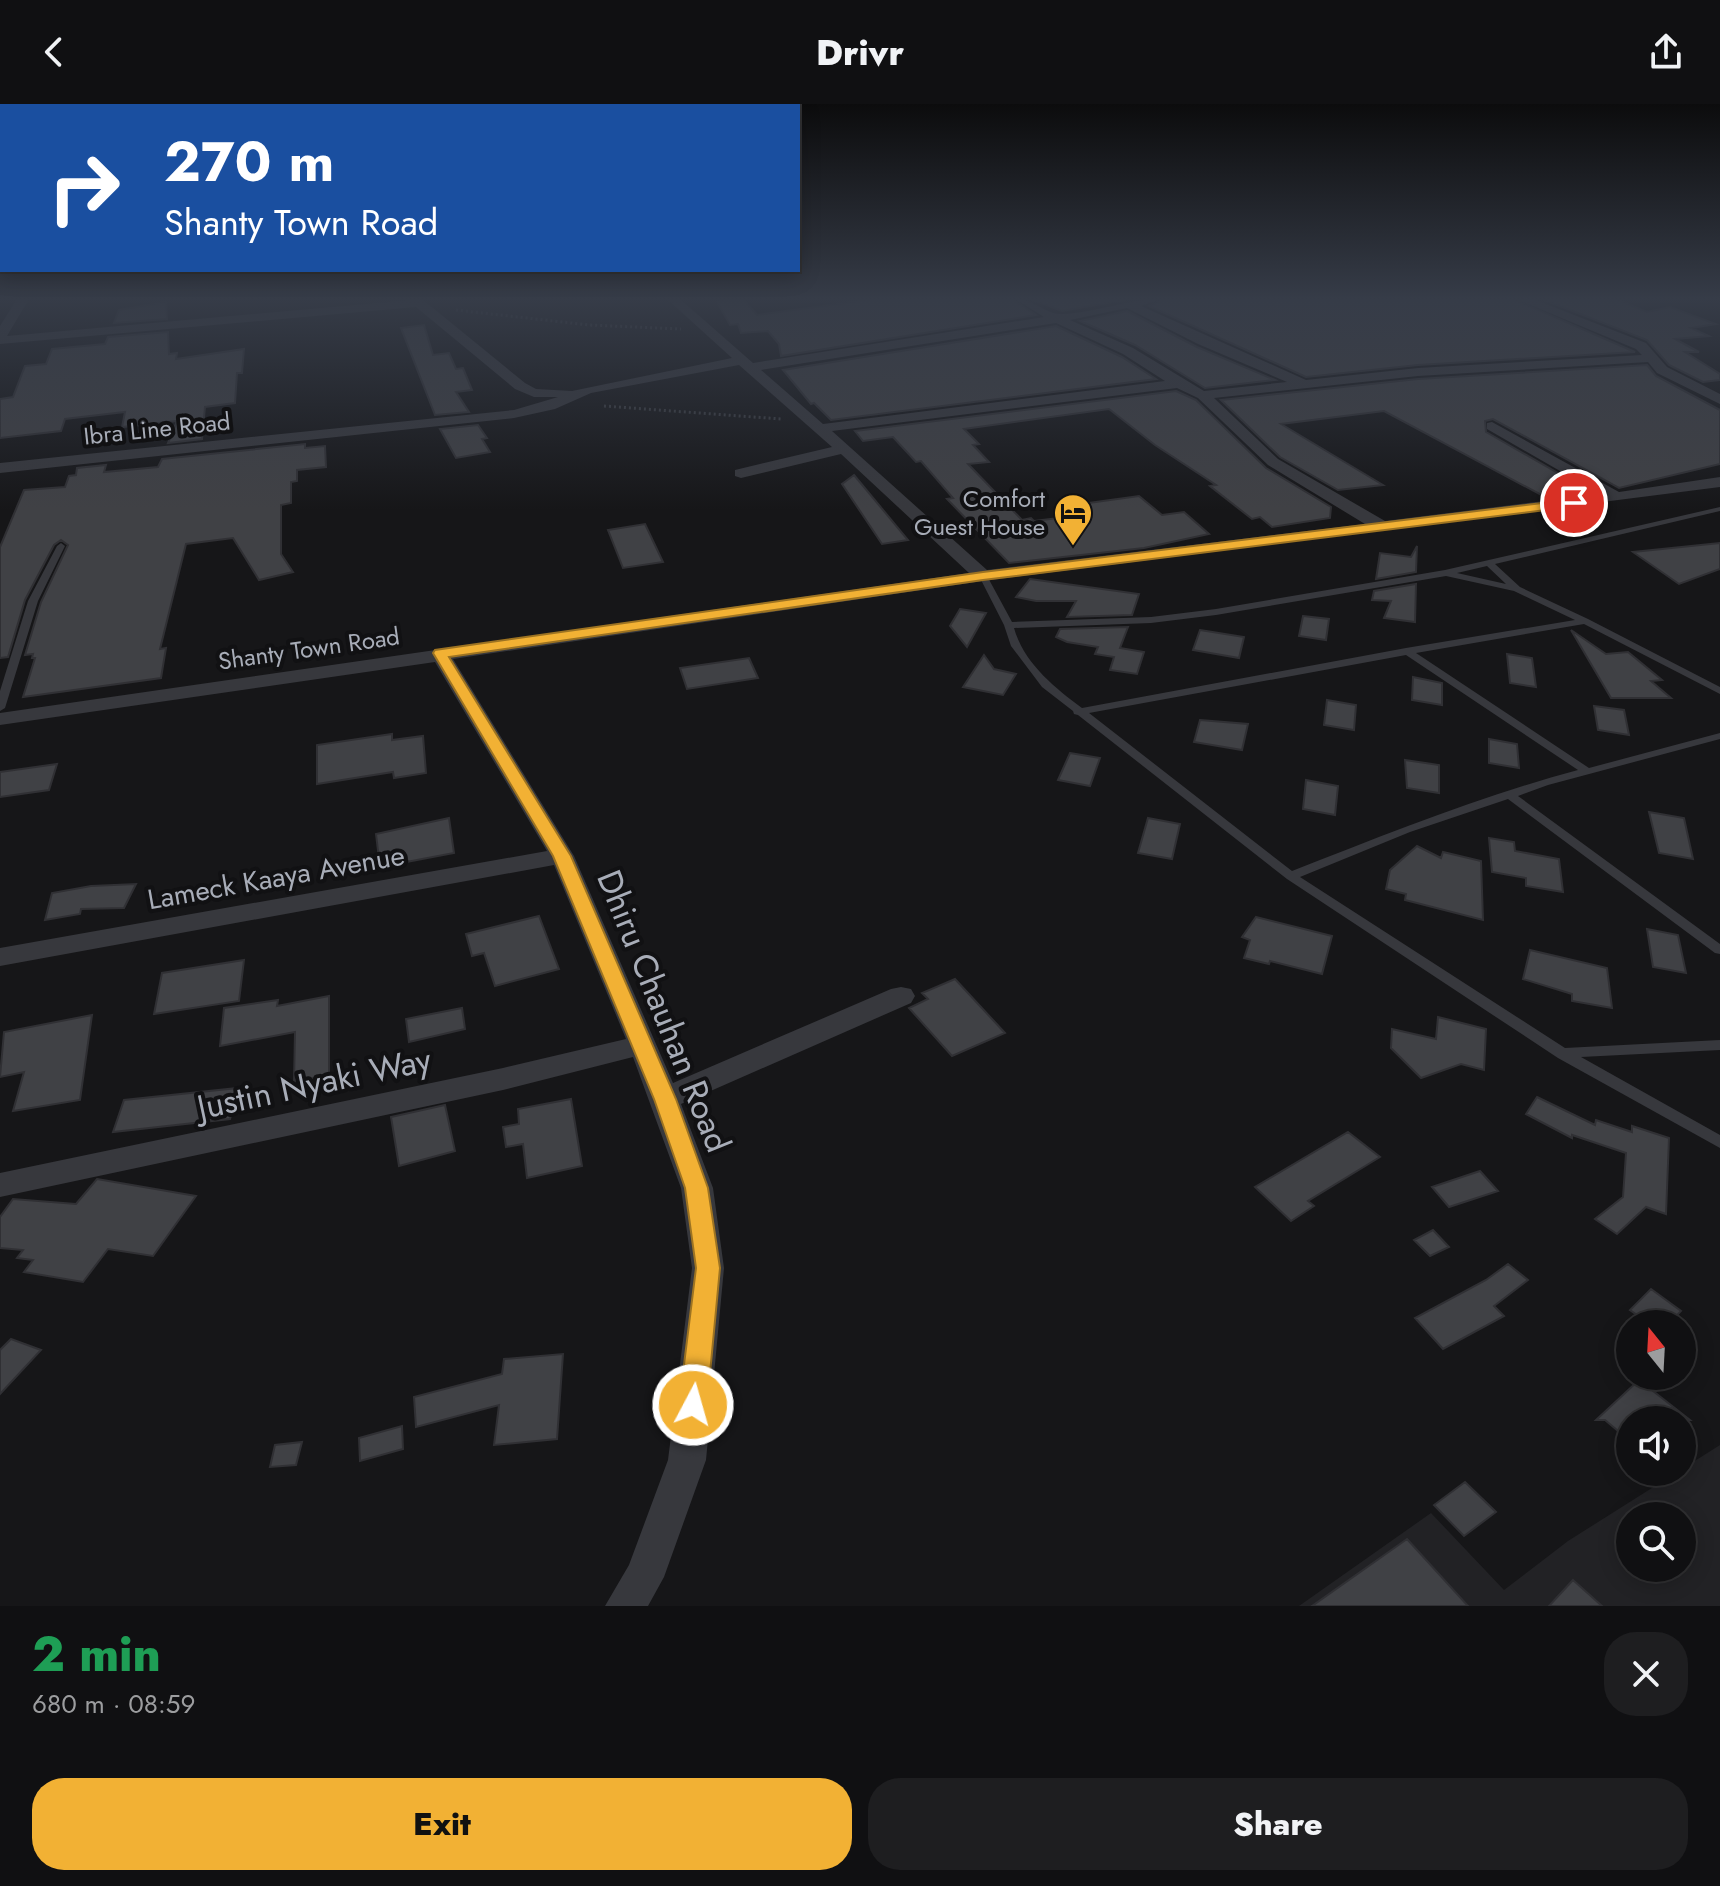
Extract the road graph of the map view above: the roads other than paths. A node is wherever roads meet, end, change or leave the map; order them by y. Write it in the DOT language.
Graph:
graph roads {
  1 [pos="499,369"];
  2 [pos="716,369"];
  3 [pos="752,369"];
  4 [pos="1155,369"];
  5 [pos="1269,369"];
  6 [pos="1467,369"];
  7 [pos="1661,369"];
  8 [pos="1178,384"];
  9 [pos="1308,386"];
  10 [pos="577,393"];
  11 [pos="1203,395"];
  12 [pos="1720,400"];
  13 [pos="812,424"];
  14 [pos="1492,426"];
  15 [pos="844,449"];
  16 [pos="0,468"];
  17 [pos="741,473"];
  18 [pos="1720,482"];
  19 [pos="1617,497"];
  20 [pos="1720,509"];
  21 [pos="1381,526"];
  22 [pos="61,546"];
  23 [pos="1489,563"];
  24 [pos="1445,573"];
  25 [pos="983,576"];
  26 [pos="1517,589"];
  27 [pos="1585,621"];
  28 [pos="1009,625"];
  29 [pos="1406,651"];
  30 [pos="440,653"];
  31 [pos="1720,691"];
  32 [pos="0,708"];
  33 [pos="1078,712"];
  34 [pos="0,719"];
  35 [pos="1720,736"];
  36 [pos="1585,770"];
  37 [pos="1508,794"];
  38 [pos="562,856"];
  39 [pos="1291,876"];
  40 [pos="1720,950"];
  41 [pos="0,957"];
  42 [pos="901,996"];
  43 [pos="642,1045"];
  44 [pos="1720,1045"];
  45 [pos="1563,1054"];
  46 [pos="665,1099"];
  47 [pos="1720,1142"];
  48 [pos="0,1185"];
  49 [pos="625,1606"];
  1 -- 10 [label="street"];
  2 -- 10 [label="street, Ibra Line Road"];
  3 -- 13 [label="street"];
  4 -- 8 [label="street"];
  5 -- 9 [label="street"];
  6 -- 9 [label="street"];
  7 -- 12 [label="street"];
  8 -- 11 [label="street"];
  8 -- 13 [label="street"];
  9 -- 11 [label="street"];
  10 -- 16 [label="street, Ibra Line Road"];
  11 -- 21 [label="street"];
  13 -- 15 [label="street"];
  14 -- 19 [label="street"];
  15 -- 17 [label="street"];
  15 -- 25 [label="street"];
  18 -- 19 [label="street, Shanty Town Road"];
  19 -- 21 [label="street, Shanty Town Road"];
  20 -- 23 [label="lane"];
  21 -- 25 [label="street, Shanty Town Road"];
  22 -- 32 [label="lane"];
  23 -- 24 [label="lane"];
  23 -- 26 [label="lane"];
  24 -- 26 [label="lane"];
  24 -- 28 [label="lane"];
  25 -- 28 [label="lane"];
  25 -- 30 [label="street, Shanty Town Road"];
  26 -- 27 [label="lane"];
  27 -- 29 [label="lane"];
  27 -- 31 [label="lane"];
  28 -- 33 [label="lane"];
  29 -- 33 [label="lane"];
  29 -- 36 [label="lane"];
  30 -- 34 [label="street, Shanty Town Road"];
  30 -- 38 [label="street, Dhiru Chauhan Road"];
  33 -- 39 [label="lane"];
  35 -- 36 [label="lane"];
  36 -- 37 [label="lane"];
  37 -- 39 [label="lane"];
  37 -- 40 [label="lane"];
  38 -- 41 [label="street, Lameck Kaaya Avenue"];
  38 -- 43 [label="street, Dhiru Chauhan Road"];
  39 -- 45 [label="lane"];
  42 -- 46 [label="street"];
  43 -- 46 [label="street, Dhiru Chauhan Road"];
  43 -- 48 [label="street, Justin Nyaki Way"];
  44 -- 45 [label="lane"];
  45 -- 47 [label="lane"];
  46 -- 49 [label="street, Dhiru Chauhan Road"];
}
